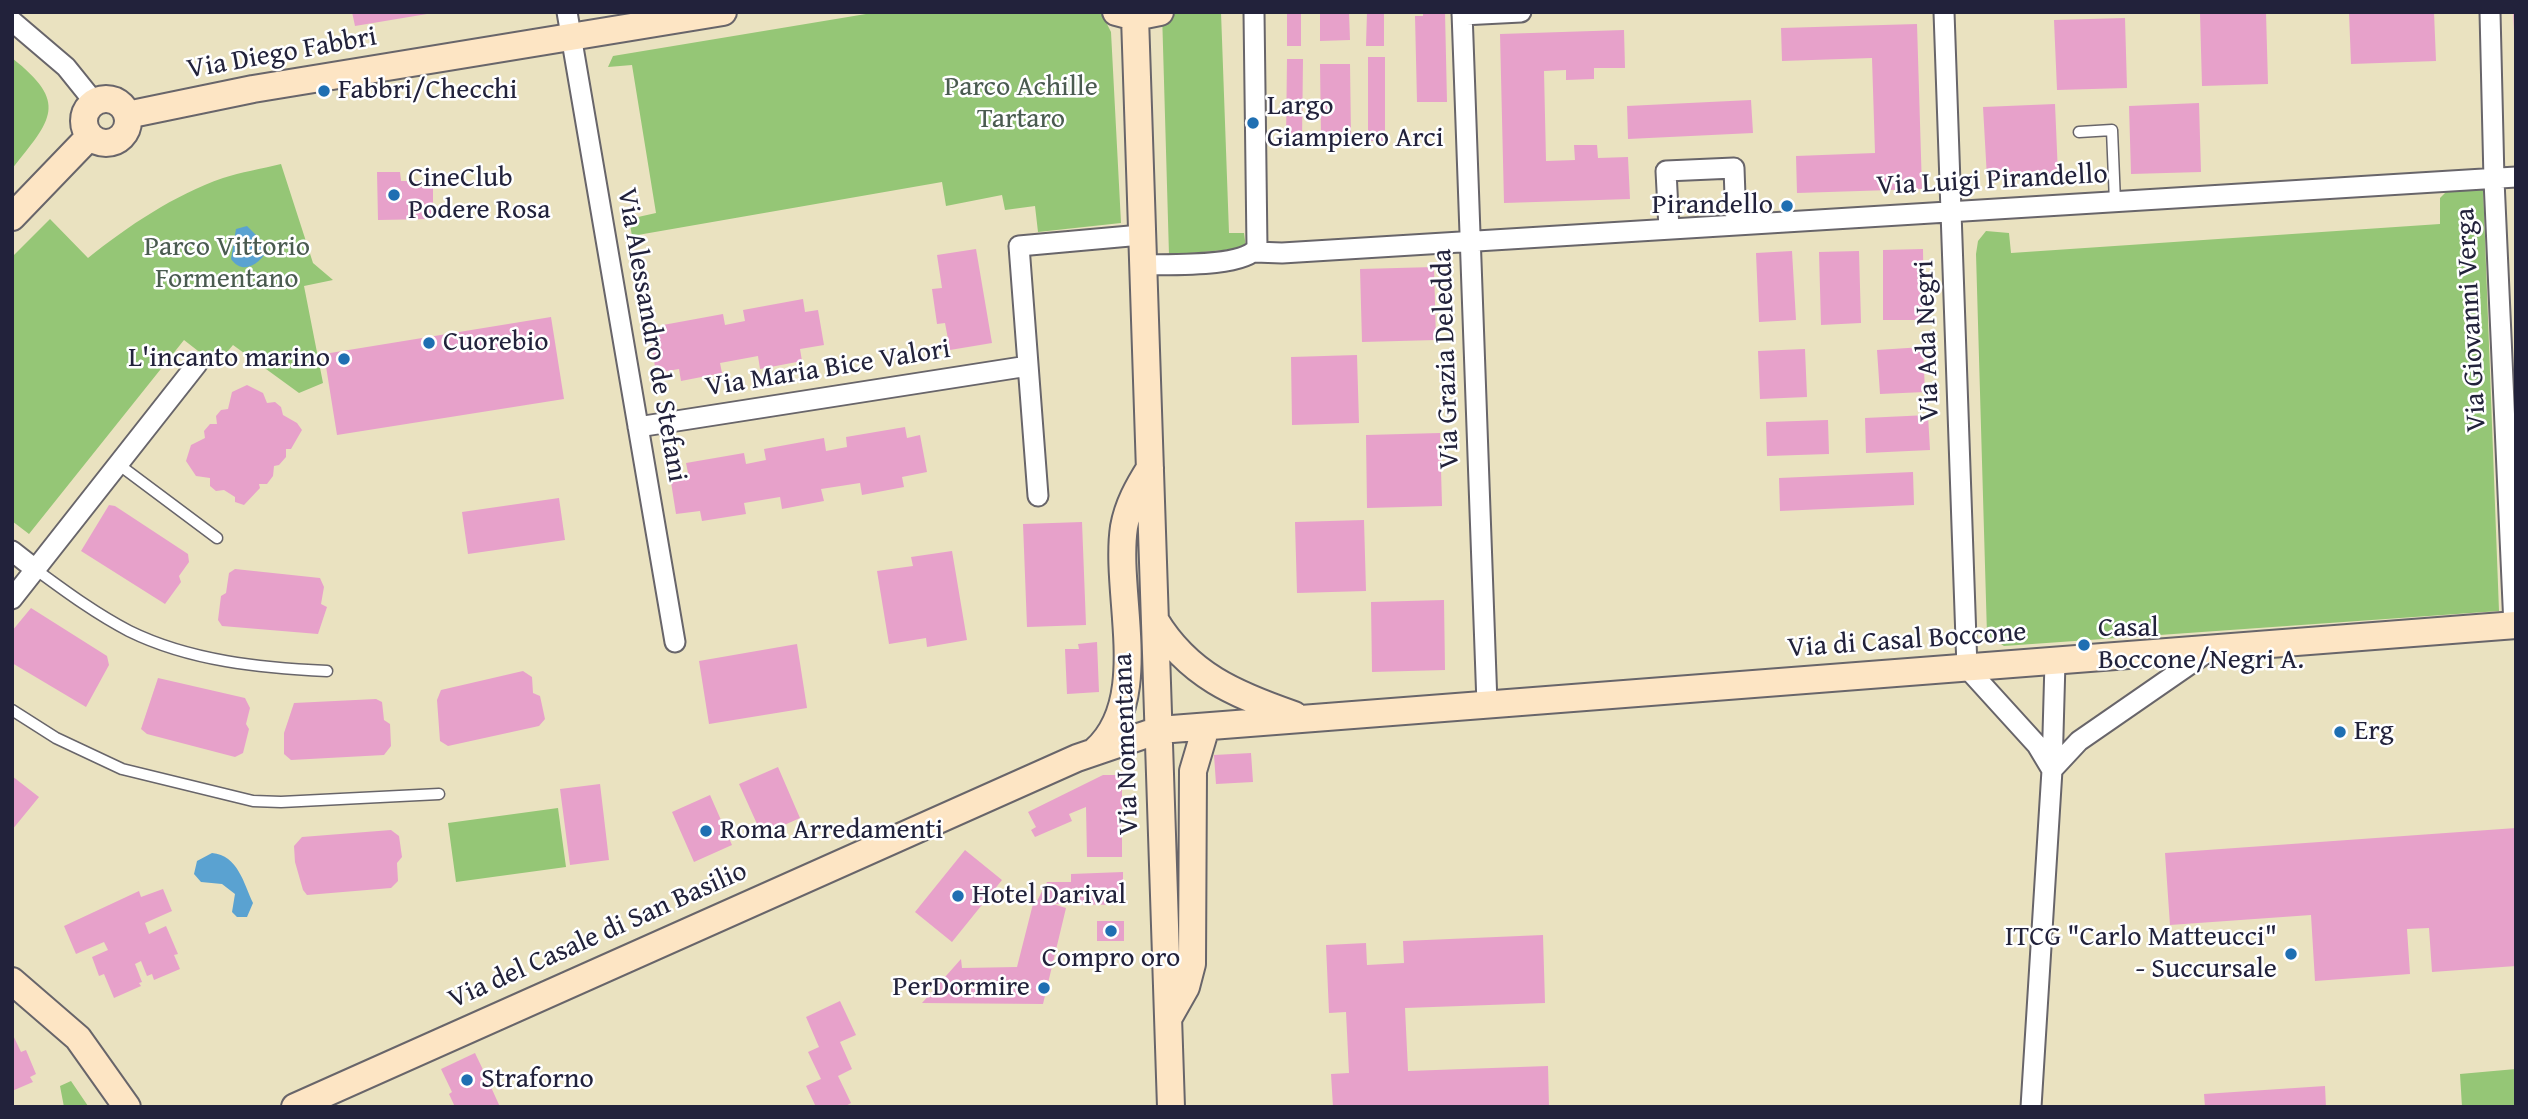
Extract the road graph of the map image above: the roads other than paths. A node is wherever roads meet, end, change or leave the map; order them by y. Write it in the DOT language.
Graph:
graph roads {
  1 [pos="723,12"];
  2 [pos="1254,12"];
  3 [pos="1521,12"];
  4 [pos="1944,12"];
  5 [pos="2490,12"];
  6 [pos="1462,13"];
  7 [pos="1137,14"];
  8 [pos="12,21"];
  9 [pos="569,24"];
  10 [pos="95,103"];
  11 [pos="127,115"];
  12 [pos="2079,132"];
  13 [pos="90,136"];
  14 [pos="2516,177"];
  15 [pos="2494,180"];
  16 [pos="2115,202"];
  17 [pos="1952,212"];
  18 [pos="12,217"];
  19 [pos="1736,224"];
  20 [pos="1669,229"];
  21 [pos="1141,235"];
  22 [pos="1471,242"];
  23 [pos="1255,252"];
  24 [pos="1142,265"];
  25 [pos="197,364"];
  26 [pos="1028,366"];
  27 [pos="638,427"];
  28 [pos="118,464"];
  29 [pos="1150,468"];
  30 [pos="1038,496"];
  31 [pos="217,538"];
  32 [pos="2513,540"];
  33 [pos="12,551"];
  34 [pos="36,569"];
  35 [pos="12,599"];
  36 [pos="1155,620"];
  37 [pos="2515,625"];
  38 [pos="675,642"];
  39 [pos="2213,648"];
  40 [pos="2055,662"];
  41 [pos="1967,668"];
  42 [pos="327,671"];
  43 [pos="1487,704"];
  44 [pos="12,710"];
  45 [pos="1302,718"];
  46 [pos="1206,727"];
  47 [pos="1159,730"];
  48 [pos="1095,751"];
  49 [pos="2052,770"];
  50 [pos="439,794"];
  51 [pos="12,981"];
  52 [pos="1168,1017"];
  53 [pos="127,1107"];
  54 [pos="295,1107"];
  55 [pos="1171,1107"];
  56 [pos="2031,1107"];
  1 -- 9 [label="street, Via Diego Fabbri"];
  2 -- 23 [label="street"];
  3 -- 6 [label="street"];
  4 -- 17 [label="street, Via Ada Negri"];
  5 -- 15 [label="street, Via Giovanni Verga"];
  6 -- 22 [label="street, Via Grazia Deledda"];
  7 -- 21 [label="street, Via Nomentana"];
  8 -- 10 [label="street"];
  9 -- 11 [label="street, Via Diego Fabbri"];
  9 -- 27 [label="street, Via Alessandro de Stefani"];
  10 -- 11 [label="street"];
  10 -- 13 [label="street"];
  11 -- 13 [label="street"];
  12 -- 16 [label="lane"];
  13 -- 18 [label="street"];
  14 -- 15 [label="street, Via Luigi Pirandello"];
  15 -- 16 [label="street, Via Luigi Pirandello"];
  15 -- 32 [label="street, Via Giovanni Verga"];
  16 -- 17 [label="street, Via Luigi Pirandello"];
  17 -- 19 [label="street, Via Luigi Pirandello"];
  17 -- 41 [label="street, Via Ada Negri"];
  19 -- 20 [label="street, Via Luigi Pirandello"];
  19 -- 20 [label="street"];
  20 -- 22 [label="street, Via Luigi Pirandello"];
  21 -- 24 [label="street, Via Nomentana"];
  21 -- 26 [label="street"];
  22 -- 23 [label="street, Via Luigi Pirandello"];
  22 -- 43 [label="street, Via Grazia Deledda"];
  23 -- 24 [label="street, Via Luigi Pirandello"];
  24 -- 29 [label="street, Via Nomentana"];
  25 -- 28 [label="street"];
  26 -- 27 [label="street, Via Maria Bice Valori"];
  26 -- 30 [label="street"];
  27 -- 38 [label="street, Via Alessandro de Stefani"];
  28 -- 31 [label="lane"];
  28 -- 34 [label="street"];
  29 -- 36 [label="street, Via Nomentana"];
  29 -- 48 [label="street, Via Nomentana"];
  32 -- 37 [label="street, Via Giovanni Verga"];
  33 -- 34 [label="street"];
  34 -- 35 [label="street"];
  34 -- 42 [label="lane"];
  36 -- 45 [label="street, Via di Casal Boccone"];
  36 -- 47 [label="street, Via Nomentana"];
  37 -- 39 [label="street, Via di Casal Boccone"];
  39 -- 40 [label="street, Via di Casal Boccone"];
  39 -- 49 [label="street"];
  40 -- 41 [label="street, Via di Casal Boccone"];
  40 -- 49 [label="street"];
  41 -- 43 [label="street, Via di Casal Boccone"];
  41 -- 49 [label="street"];
  43 -- 45 [label="street, Via di Casal Boccone"];
  44 -- 50 [label="lane"];
  45 -- 46 [label="street, Via di Casal Boccone"];
  46 -- 47 [label="street, Via di Casal Boccone"];
  46 -- 52 [label="street"];
  47 -- 48 [label="street, Via del Casale di San Basilio"];
  47 -- 52 [label="street, Via Nomentana"];
  48 -- 54 [label="street, Via del Casale di San Basilio"];
  49 -- 56 [label="street"];
  51 -- 53 [label="street"];
  52 -- 55 [label="street, Via Nomentana"];
}
